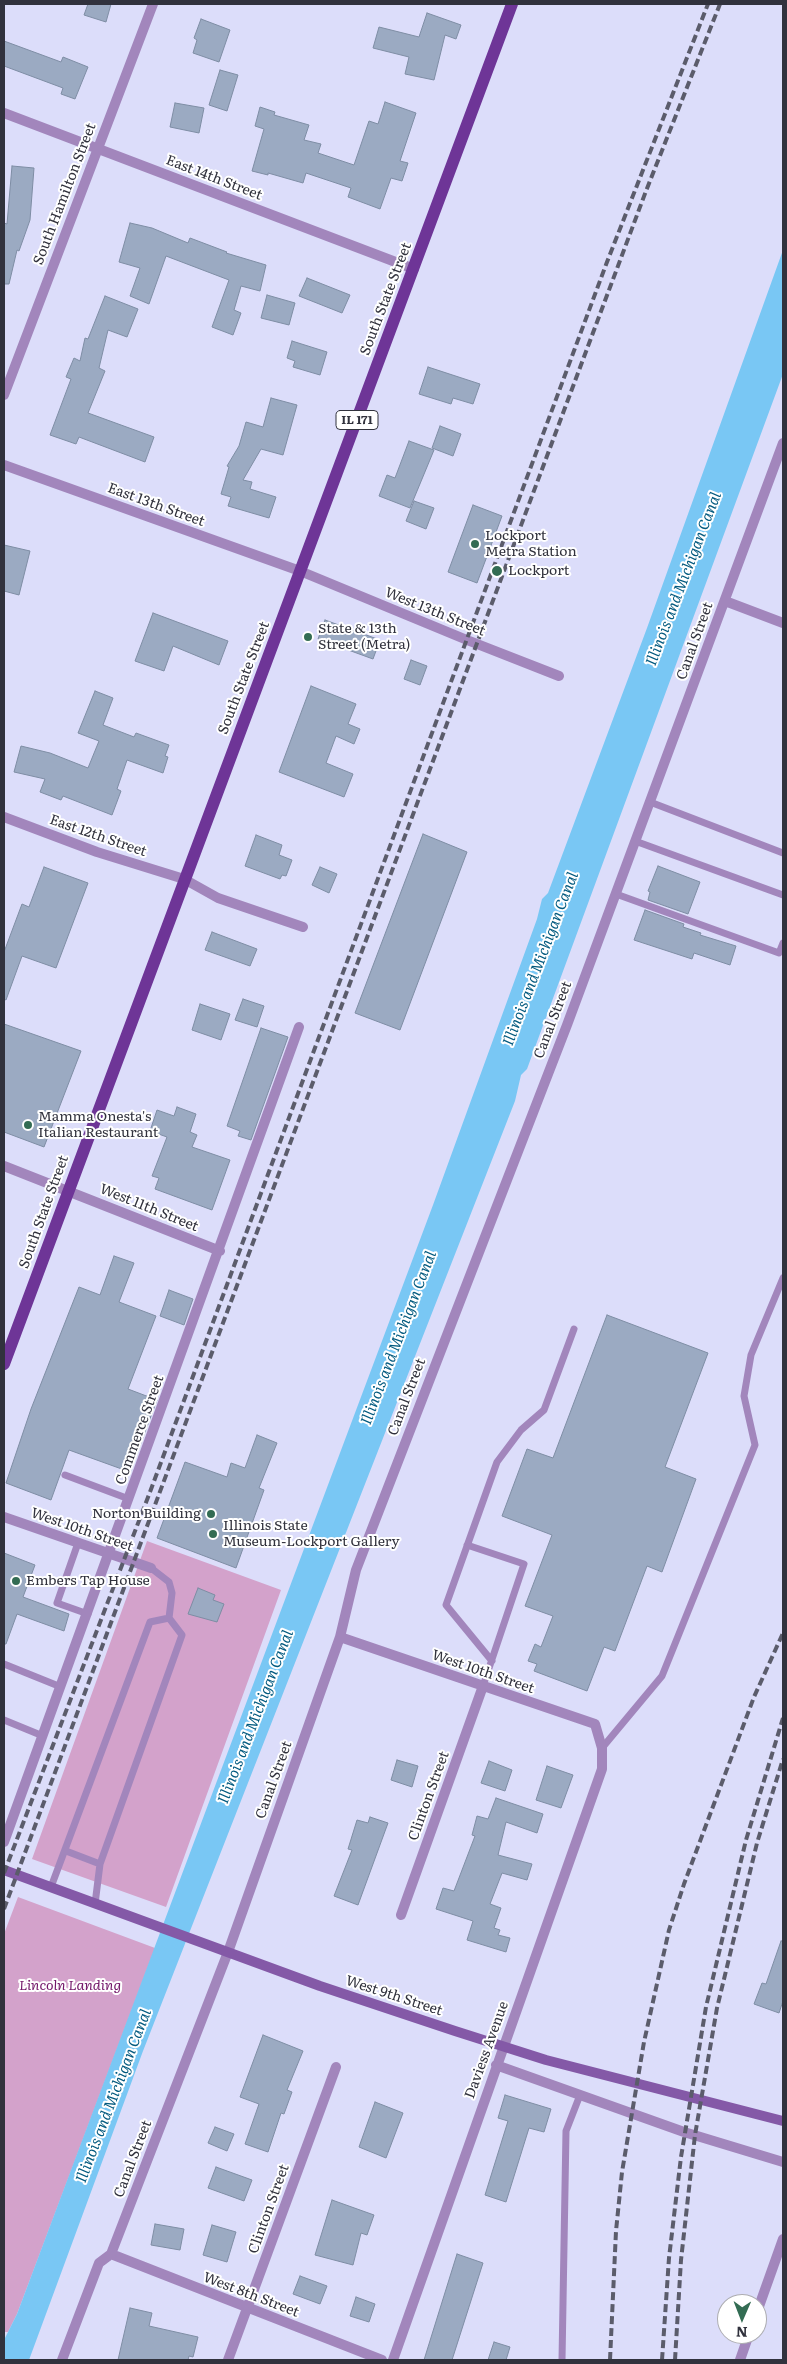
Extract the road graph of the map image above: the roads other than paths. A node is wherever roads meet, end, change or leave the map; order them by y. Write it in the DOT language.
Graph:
graph roads {
  1 [pos="153,4"];
  2 [pos="512,4"];
  3 [pos="4,113"];
  4 [pos="98,148"];
  5 [pos="414,269"];
  6 [pos="4,395"];
  7 [pos="783,444"];
  8 [pos="4,465"];
  9 [pos="300,571"];
  10 [pos="725,601"];
  11 [pos="783,623"];
  12 [pos="560,676"];
  13 [pos="650,802"];
  14 [pos="4,817"];
  15 [pos="635,841"];
  16 [pos="783,853"];
  17 [pos="184,879"];
  18 [pos="616,894"];
  19 [pos="783,895"];
  20 [pos="303,927"];
  21 [pos="783,943"];
  22 [pos="299,1027"];
  23 [pos="4,1166"];
  24 [pos="68,1190"];
  25 [pos="220,1251"];
  26 [pos="783,1278"];
  27 [pos="574,1329"];
  28 [pos="4,1364"];
  29 [pos="65,1475"];
  30 [pos="129,1499"];
  31 [pos="4,1517"];
  32 [pos="78,1543"];
  33 [pos="466,1545"];
  34 [pos="109,1554"];
  35 [pos="151,1568"];
  36 [pos="88,1614"];
  37 [pos="169,1618"];
  38 [pos="340,1637"];
  39 [pos="492,1661"];
  40 [pos="4,1664"];
  41 [pos="483,1686"];
  42 [pos="61,1687"];
  43 [pos="4,1720"];
  44 [pos="43,1736"];
  45 [pos="602,1748"];
  46 [pos="4,1842"];
  47 [pos="66,1851"];
  48 [pos="100,1864"];
  49 [pos="4,1870"];
  50 [pos="51,1887"];
  51 [pos="95,1904"];
  52 [pos="401,1915"];
  53 [pos="228,1952"];
  54 [pos="496,2065"];
  55 [pos="336,2067"];
  56 [pos="580,2095"];
  57 [pos="783,2121"];
  58 [pos="783,2162"];
  59 [pos="783,2240"];
  60 [pos="111,2254"];
  61 [pos="764,2294"];
  62 [pos="247,2309"];
  63 [pos="746,2344"];
  64 [pos="62,2360"];
  65 [pos="228,2360"];
  66 [pos="382,2360"];
  67 [pos="393,2360"];
  68 [pos="562,2360"];
  69 [pos="740,2360"];
  1 -- 4 [label="street, South Hamilton Street"];
  2 -- 5 [label="main road, South State Street / IL 171"];
  3 -- 4 [label="street, East 14th Street"];
  4 -- 5 [label="street, East 14th Street"];
  4 -- 6 [label="street, South Hamilton Street"];
  5 -- 9 [label="main road, South State Street / IL 171"];
  7 -- 10 [label="street, Canal Street"];
  8 -- 9 [label="street, East 13th Street"];
  9 -- 12 [label="street, West 13th Street"];
  9 -- 17 [label="main road, South State Street / IL 171"];
  10 -- 11 [label="street"];
  10 -- 13 [label="street, Canal Street"];
  13 -- 15 [label="street, Canal Street"];
  13 -- 16 [label="lane"];
  14 -- 17 [label="street, East 12th Street"];
  15 -- 18 [label="street, Canal Street"];
  15 -- 19 [label="lane"];
  17 -- 20 [label="street, East 12th Street"];
  17 -- 24 [label="main road, South State Street / IL 171"];
  18 -- 21 [label="lane"];
  18 -- 38 [label="street, Canal Street"];
  22 -- 25 [label="street, Commerce Street"];
  23 -- 24 [label="street, West 11th Street"];
  24 -- 25 [label="street, West 11th Street"];
  24 -- 28 [label="main road, South State Street / IL 171"];
  25 -- 30 [label="street, Commerce Street"];
  26 -- 45 [label="lane"];
  27 -- 33 [label="lane"];
  29 -- 30 [label="lane"];
  30 -- 34 [label="street, Commerce Street"];
  31 -- 32 [label="street, West 10th Street"];
  32 -- 34 [label="street, West 10th Street"];
  32 -- 36 [label="lane"];
  33 -- 39 [label="lane"];
  33 -- 39 [label="lane"];
  34 -- 35 [label="street, West 10th Street"];
  34 -- 36 [label="street, Commerce Street"];
  35 -- 37 [label="lane"];
  36 -- 42 [label="street, Commerce Street"];
  37 -- 47 [label="lane"];
  37 -- 48 [label="lane"];
  38 -- 41 [label="street, West 10th Street"];
  38 -- 53 [label="street, Canal Street"];
  39 -- 41 [label="lane"];
  40 -- 42 [label="lane"];
  41 -- 45 [label="street, West 10th Street"];
  41 -- 52 [label="street, Clinton Street"];
  42 -- 44 [label="street, Commerce Street"];
  43 -- 44 [label="lane"];
  44 -- 46 [label="street, Commerce Street"];
  45 -- 54 [label="street, Daviess Avenue"];
  47 -- 48 [label="lane"];
  47 -- 50 [label="lane"];
  48 -- 51 [label="lane"];
  49 -- 50 [label="main road, West 9th Street"];
  50 -- 51 [label="main road, West 9th Street"];
  51 -- 53 [label="main road, West 9th Street"];
  53 -- 57 [label="main road, West 9th Street"];
  53 -- 60 [label="street, Canal Street"];
  54 -- 56 [label="street"];
  54 -- 67 [label="street, Daviess Avenue"];
  55 -- 62 [label="street, Clinton Street"];
  56 -- 58 [label="street"];
  56 -- 68 [label="lane"];
  59 -- 61 [label="street"];
  60 -- 62 [label="street, West 8th Street"];
  60 -- 64 [label="street, Canal Street"];
  62 -- 65 [label="street, Clinton Street"];
  62 -- 66 [label="street, West 8th Street"];
  63 -- 69 [label="street"];
}
